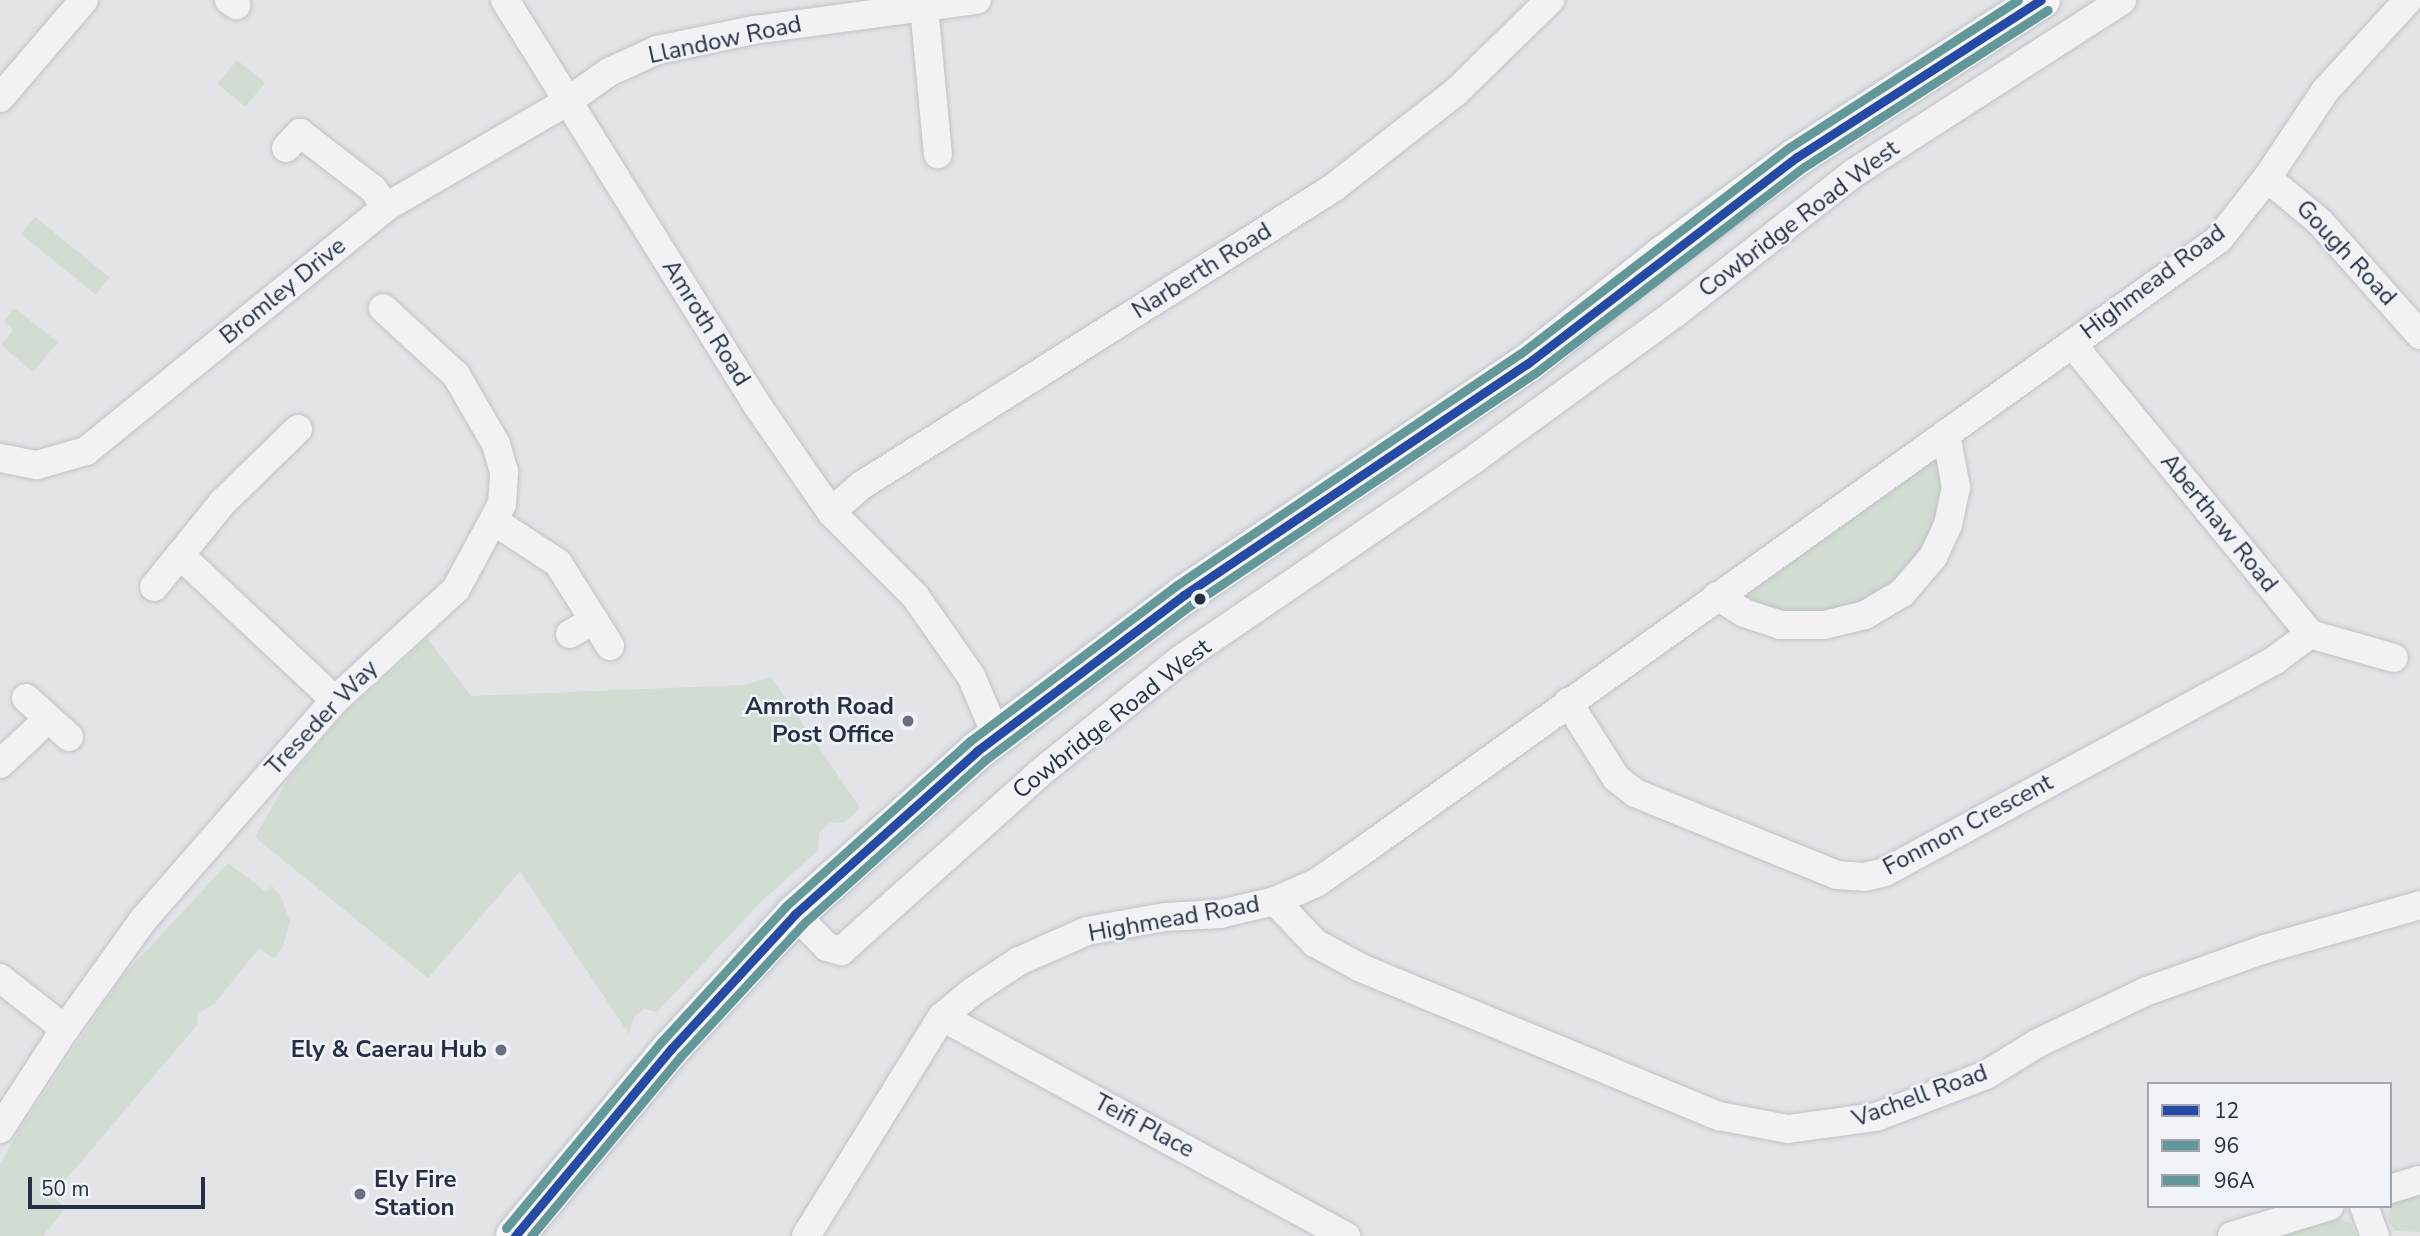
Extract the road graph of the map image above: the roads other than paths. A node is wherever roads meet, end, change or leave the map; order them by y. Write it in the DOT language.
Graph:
graph roads {
  1 [pos="84,0"];
  2 [pos="505,0"];
  3 [pos="977,0"];
  4 [pos="1550,0"];
  5 [pos="2041,0"];
  6 [pos="2122,0"];
  7 [pos="2408,0"];
  8 [pos="925,7"];
  9 [pos="0,98"];
  10 [pos="568,101"];
  11 [pos="286,148"];
  12 [pos="937,154"];
  13 [pos="2267,178"];
  14 [pos="386,206"];
  15 [pos="383,308"];
  16 [pos="2420,335"];
  17 [pos="2072,344"];
  18 [pos="1527,364"];
  19 [pos="1553,402"];
  20 [pos="298,429"];
  21 [pos="1946,434"];
  22 [pos="0,458"];
  23 [pos="831,512"];
  24 [pos="494,521"];
  25 [pos="180,555"];
  26 [pos="154,586"];
  27 [pos="1717,596"];
  28 [pos="2310,634"];
  29 [pos="610,646"];
  30 [pos="2394,658"];
  31 [pos="26,698"];
  32 [pos="335,700"];
  33 [pos="1568,702"];
  34 [pos="48,719"];
  35 [pos="1000,732"];
  36 [pos="69,737"];
  37 [pos="0,764"];
  38 [pos="1275,901"];
  39 [pos="2420,905"];
  40 [pos="795,914"];
  41 [pos="0,978"];
  42 [pos="942,1017"];
  43 [pos="65,1029"];
  44 [pos="0,1129"];
  45 [pos="2420,1180"];
  46 [pos="2392,1188"];
  47 [pos="2323,1208"];
  48 [pos="2365,1208"];
  49 [pos="515,1236"];
  50 [pos="806,1236"];
  51 [pos="1346,1236"];
  52 [pos="2232,1236"];
  53 [pos="2375,1236"];
  1 -- 9 [label="street"];
  2 -- 10 [label="street, Amroth Road"];
  3 -- 8 [label="street, Llandow Road"];
  4 -- 23 [label="street, Narberth Road"];
  5 -- 18 [label="highway, Cowbridge Road West"];
  6 -- 19 [label="street, Cowbridge Road West"];
  7 -- 13 [label="street, Highmead Road"];
  8 -- 10 [label="street, Llandow Road"];
  8 -- 12 [label="street"];
  10 -- 14 [label="street, Bromley Drive"];
  10 -- 23 [label="street, Amroth Road"];
  11 -- 14 [label="street"];
  13 -- 16 [label="street, Gough Road"];
  13 -- 17 [label="street, Highmead Road"];
  14 -- 22 [label="street, Bromley Drive"];
  15 -- 24 [label="street, Treseder Way"];
  17 -- 21 [label="street, Highmead Road"];
  17 -- 28 [label="street, Aberthaw Road"];
  18 -- 19 [label="street"];
  18 -- 35 [label="highway, Cowbridge Road West"];
  19 -- 40 [label="street, Cowbridge Road West"];
  20 -- 25 [label="street"];
  21 -- 27 [label="street, Highmead Road"];
  21 -- 27 [label="street"];
  23 -- 35 [label="street, Amroth Road"];
  24 -- 29 [label="street"];
  24 -- 32 [label="street, Treseder Way"];
  25 -- 26 [label="street"];
  25 -- 32 [label="street"];
  27 -- 33 [label="street, Highmead Road"];
  28 -- 30 [label="street"];
  28 -- 33 [label="street, Fonmon Crescent"];
  31 -- 34 [label="street"];
  32 -- 43 [label="street, Treseder Way"];
  33 -- 38 [label="street, Highmead Road"];
  34 -- 36 [label="street"];
  34 -- 37 [label="street"];
  35 -- 40 [label="highway, Cowbridge Road West"];
  38 -- 39 [label="street, Vachell Road"];
  38 -- 42 [label="street, Highmead Road"];
  40 -- 49 [label="highway, Cowbridge Road West"];
  41 -- 43 [label="street"];
  42 -- 50 [label="street, Highmead Road"];
  42 -- 51 [label="street, Teifi Place"];
  43 -- 44 [label="street, Treseder Way"];
  45 -- 46 [label="street"];
  47 -- 52 [label="street"];
  48 -- 53 [label="street"];
}
